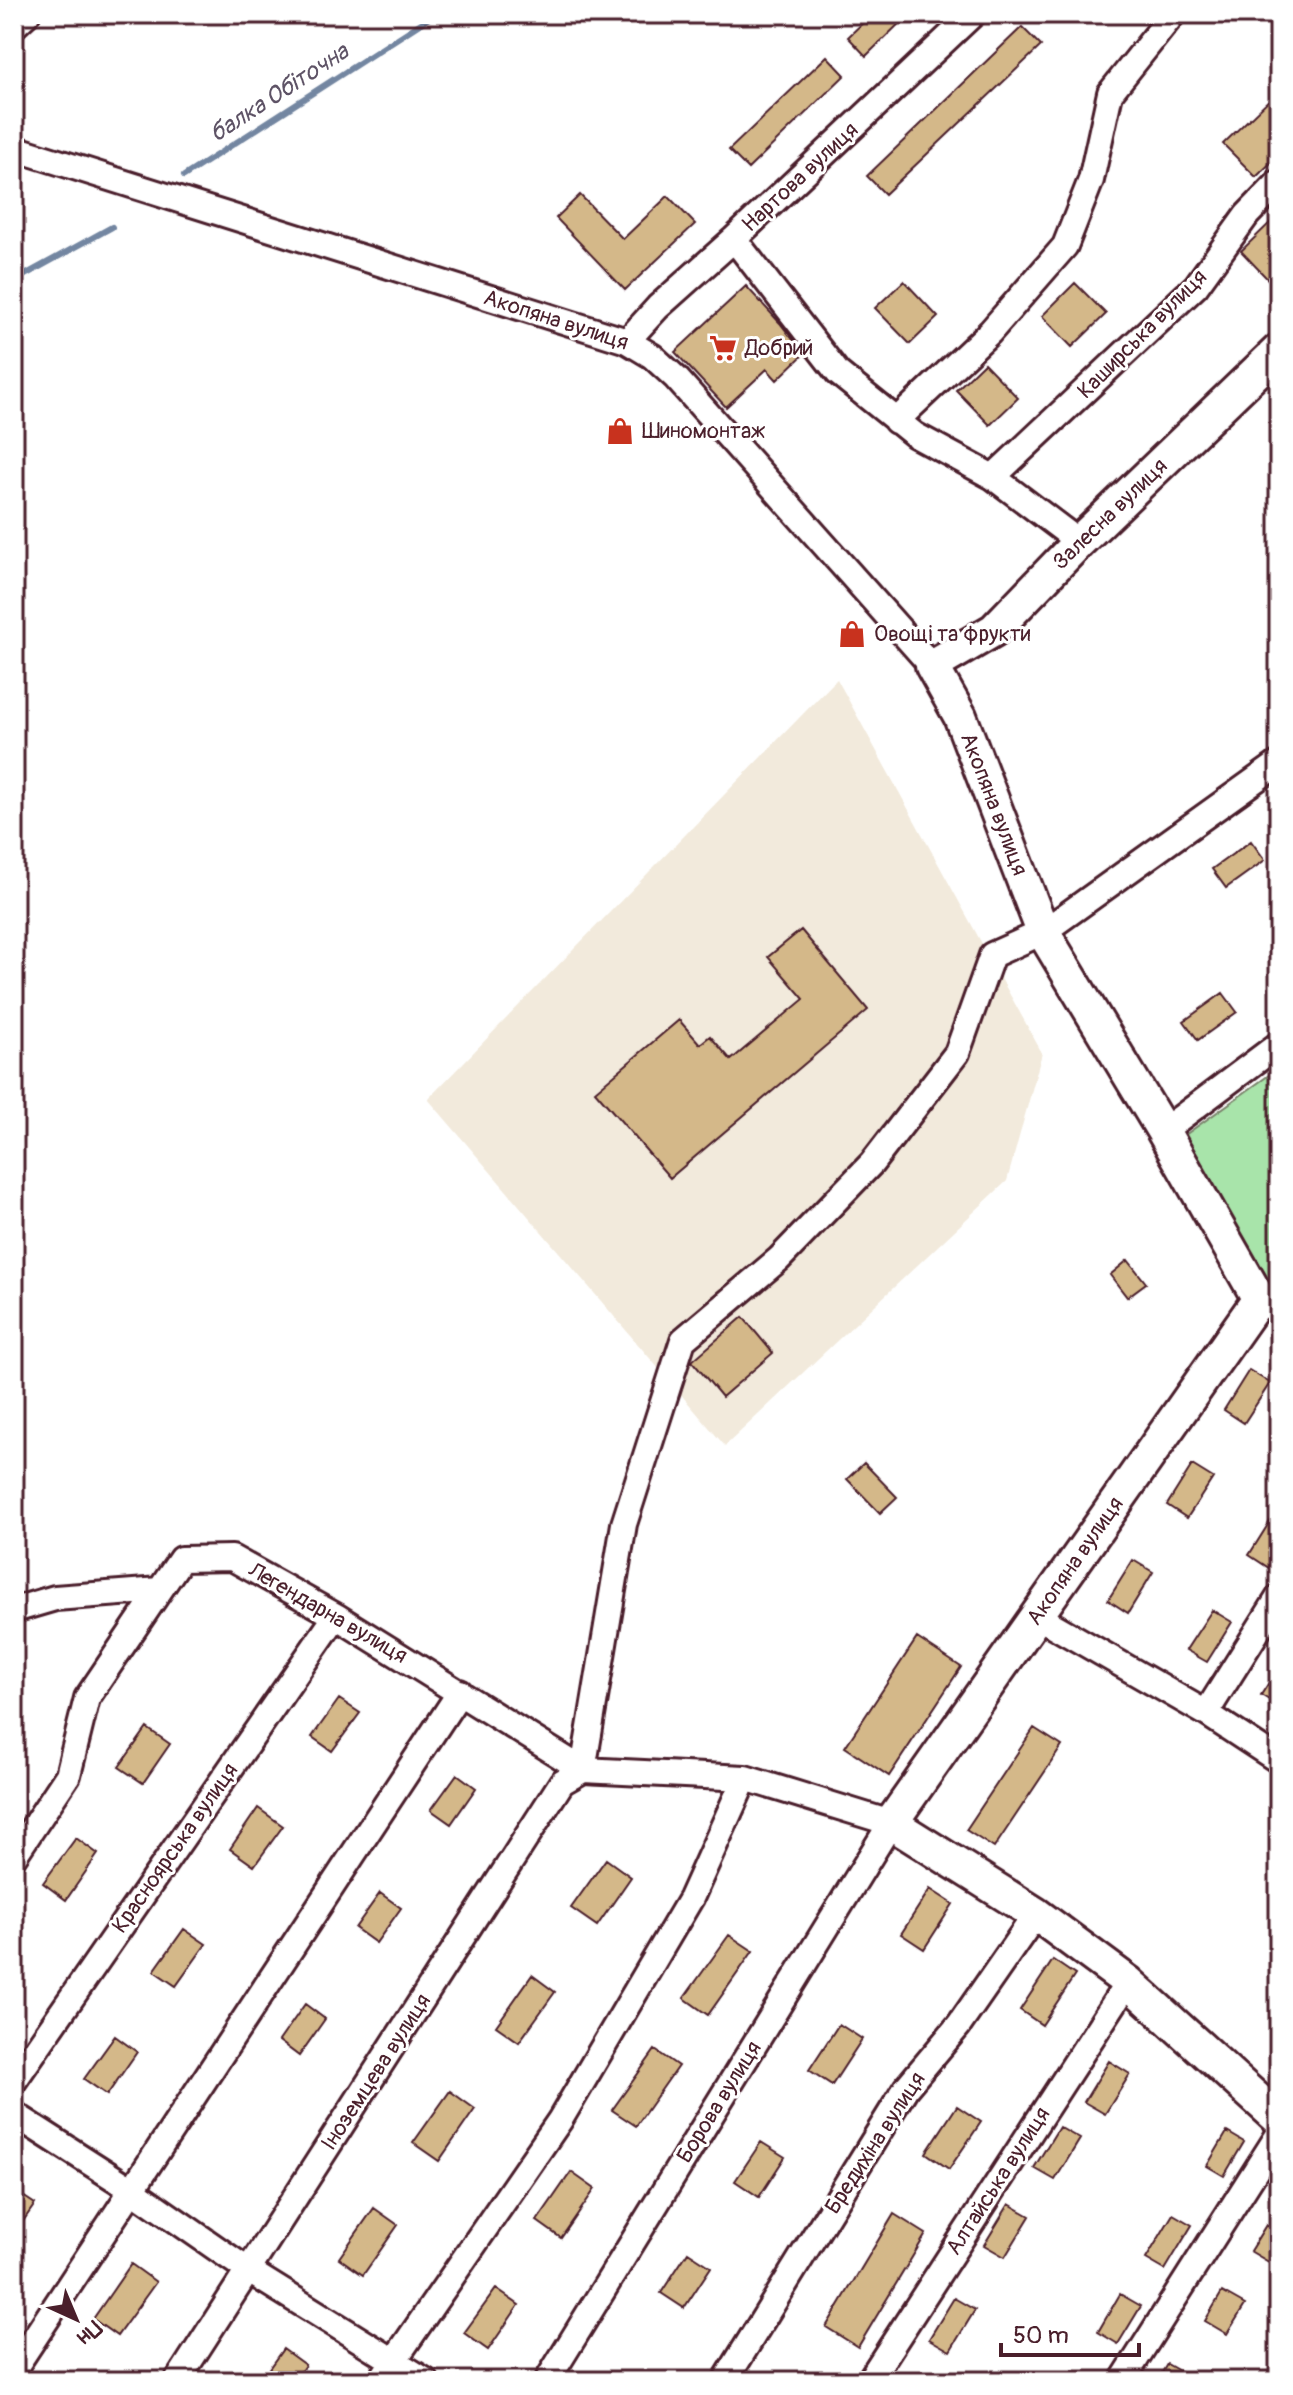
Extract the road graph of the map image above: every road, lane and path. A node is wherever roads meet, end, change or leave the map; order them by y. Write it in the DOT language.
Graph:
graph roads {
  1 [pos="27,14"];
  2 [pos="973,14"];
  3 [pos="1173,14"];
  4 [pos="14,26"];
  5 [pos="14,148"];
  6 [pos="1279,182"];
  7 [pos="734,239"];
  8 [pos="627,341"];
  9 [pos="1279,350"];
  10 [pos="896,421"];
  11 [pos="993,477"];
  12 [pos="1079,542"];
  13 [pos="932,666"];
  14 [pos="1279,763"];
  15 [pos="1043,932"];
  16 [pos="1279,1044"];
  17 [pos="1163,1131"];
  18 [pos="1269,1306"];
  19 [pos="160,1590"];
  20 [pos="1279,1597"];
  21 [pos="14,1610"];
  22 [pos="336,1616"];
  23 [pos="1037,1616"];
  24 [pos="460,1692"];
  25 [pos="1206,1713"];
  26 [pos="1279,1761"];
  27 [pos="583,1770"];
  28 [pos="745,1778"];
  29 [pos="891,1823"];
  30 [pos="14,1856"];
  31 [pos="1036,1914"];
  32 [pos="1128,1982"];
  33 [pos="14,2081"];
  34 [pos="14,2114"];
  35 [pos="1279,2119"];
  36 [pos="1279,2134"];
  37 [pos="131,2189"];
  38 [pos="249,2271"];
  39 [pos="394,2360"];
  40 [pos="14,2369"];
  41 [pos="177,2381"];
  42 [pos="380,2381"];
  43 [pos="426,2381"];
  44 [pos="547,2381"];
  45 [pos="725,2381"];
  46 [pos="869,2381"];
  47 [pos="1122,2381"];
  1 -- 4 [label="street"];
  2 -- 7 [label="street, Нартова вулиця"];
  3 -- 10 [label="street"];
  5 -- 8 [label="street, Акопяна вулиця"];
  6 -- 11 [label="street, Каширська вулиця"];
  7 -- 8 [label="street, Нартова вулиця"];
  7 -- 10 [label="street"];
  8 -- 13 [label="street, Акопяна вулиця"];
  9 -- 12 [label="main road, Залесна вулиця"];
  10 -- 11 [label="street"];
  11 -- 12 [label="street"];
  12 -- 13 [label="main road, Залесна вулиця"];
  13 -- 15 [label="main road, Акопяна вулиця"];
  14 -- 15 [label="street"];
  15 -- 17 [label="main road, Акопяна вулиця"];
  15 -- 27 [label="street"];
  16 -- 17 [label="street"];
  17 -- 18 [label="main road, Акопяна вулиця"];
  18 -- 23 [label="main road, Акопяна вулиця"];
  19 -- 21 [label="street"];
  19 -- 22 [label="street, Легендарна вулиця"];
  19 -- 30 [label="street"];
  20 -- 25 [label="street"];
  22 -- 24 [label="street, Легендарна вулиця"];
  22 -- 33 [label="street, Красноярська вулиця"];
  23 -- 25 [label="street"];
  23 -- 29 [label="main road, Акопяна вулиця"];
  24 -- 27 [label="street, Легендарна вулиця"];
  24 -- 37 [label="street"];
  25 -- 26 [label="street"];
  27 -- 28 [label="street"];
  27 -- 38 [label="street, Іноземцева вулиця"];
  28 -- 29 [label="street"];
  28 -- 39 [label="street"];
  29 -- 31 [label="main road"];
  29 -- 44 [label="street, Борова вулиця"];
  31 -- 32 [label="main road"];
  31 -- 45 [label="street, Бредихіна вулиця"];
  32 -- 35 [label="main road"];
  32 -- 46 [label="street, Алтайська вулиця"];
  34 -- 37 [label="street"];
  36 -- 47 [label="street"];
  37 -- 38 [label="street"];
  37 -- 40 [label="street"];
  38 -- 39 [label="street"];
  38 -- 41 [label="street, Іноземцева вулиця"];
  39 -- 42 [label="street"];
  39 -- 43 [label="street"];
}
